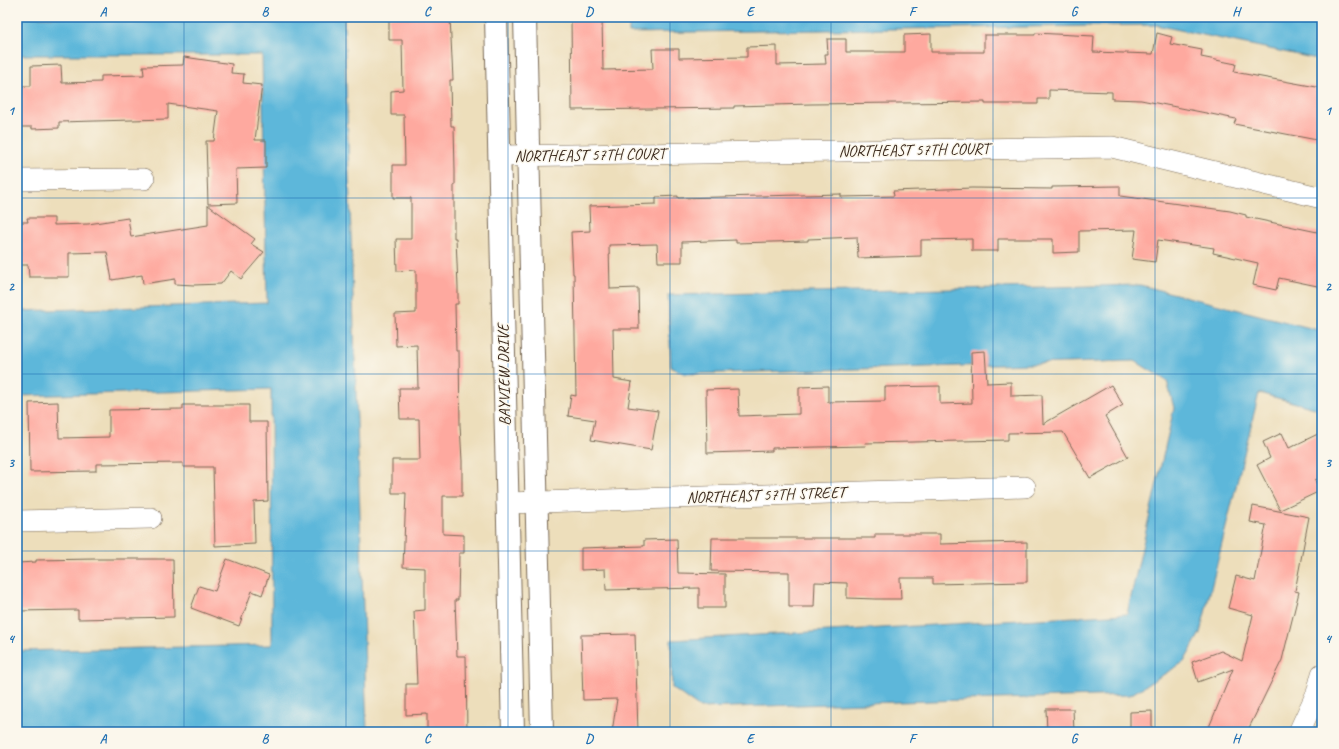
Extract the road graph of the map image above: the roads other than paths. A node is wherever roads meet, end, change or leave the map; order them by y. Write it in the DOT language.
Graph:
graph roads {
  1 [pos="496,17"];
  2 [pos="525,17"];
  3 [pos="500,156"];
  4 [pos="529,156"];
  5 [pos="144,179"];
  6 [pos="17,180"];
  7 [pos="1322,198"];
  8 [pos="532,317"];
  9 [pos="503,318"];
  10 [pos="1025,487"];
  11 [pos="507,503"];
  12 [pos="536,503"];
  13 [pos="151,518"];
  14 [pos="17,520"];
  15 [pos="1322,674"];
  16 [pos="512,675"];
  17 [pos="541,675"];
  18 [pos="514,732"];
  19 [pos="542,732"];
  20 [pos="1299,732"];
  1 -- 3 [label="street, BAYVIEW DRIVE"];
  2 -- 4 [label="street, BAYVIEW DRIVE"];
  3 -- 4 [label="street, NORTHEAST 57TH COURT"];
  3 -- 9 [label="street, BAYVIEW DRIVE"];
  4 -- 7 [label="street, NORTHEAST 57TH COURT"];
  4 -- 8 [label="street, BAYVIEW DRIVE"];
  5 -- 6 [label="street"];
  8 -- 9 [label="street"];
  8 -- 12 [label="street, BAYVIEW DRIVE"];
  9 -- 11 [label="street, BAYVIEW DRIVE"];
  10 -- 12 [label="street, NORTHEAST 57TH STREET"];
  11 -- 12 [label="street, NORTHEAST 57TH STREET"];
  11 -- 16 [label="street, BAYVIEW DRIVE"];
  12 -- 17 [label="street, BAYVIEW DRIVE"];
  13 -- 14 [label="street"];
  15 -- 20 [label="street"];
  16 -- 17 [label="street"];
  16 -- 18 [label="street, BAYVIEW DRIVE"];
  17 -- 19 [label="street, BAYVIEW DRIVE"];
}
